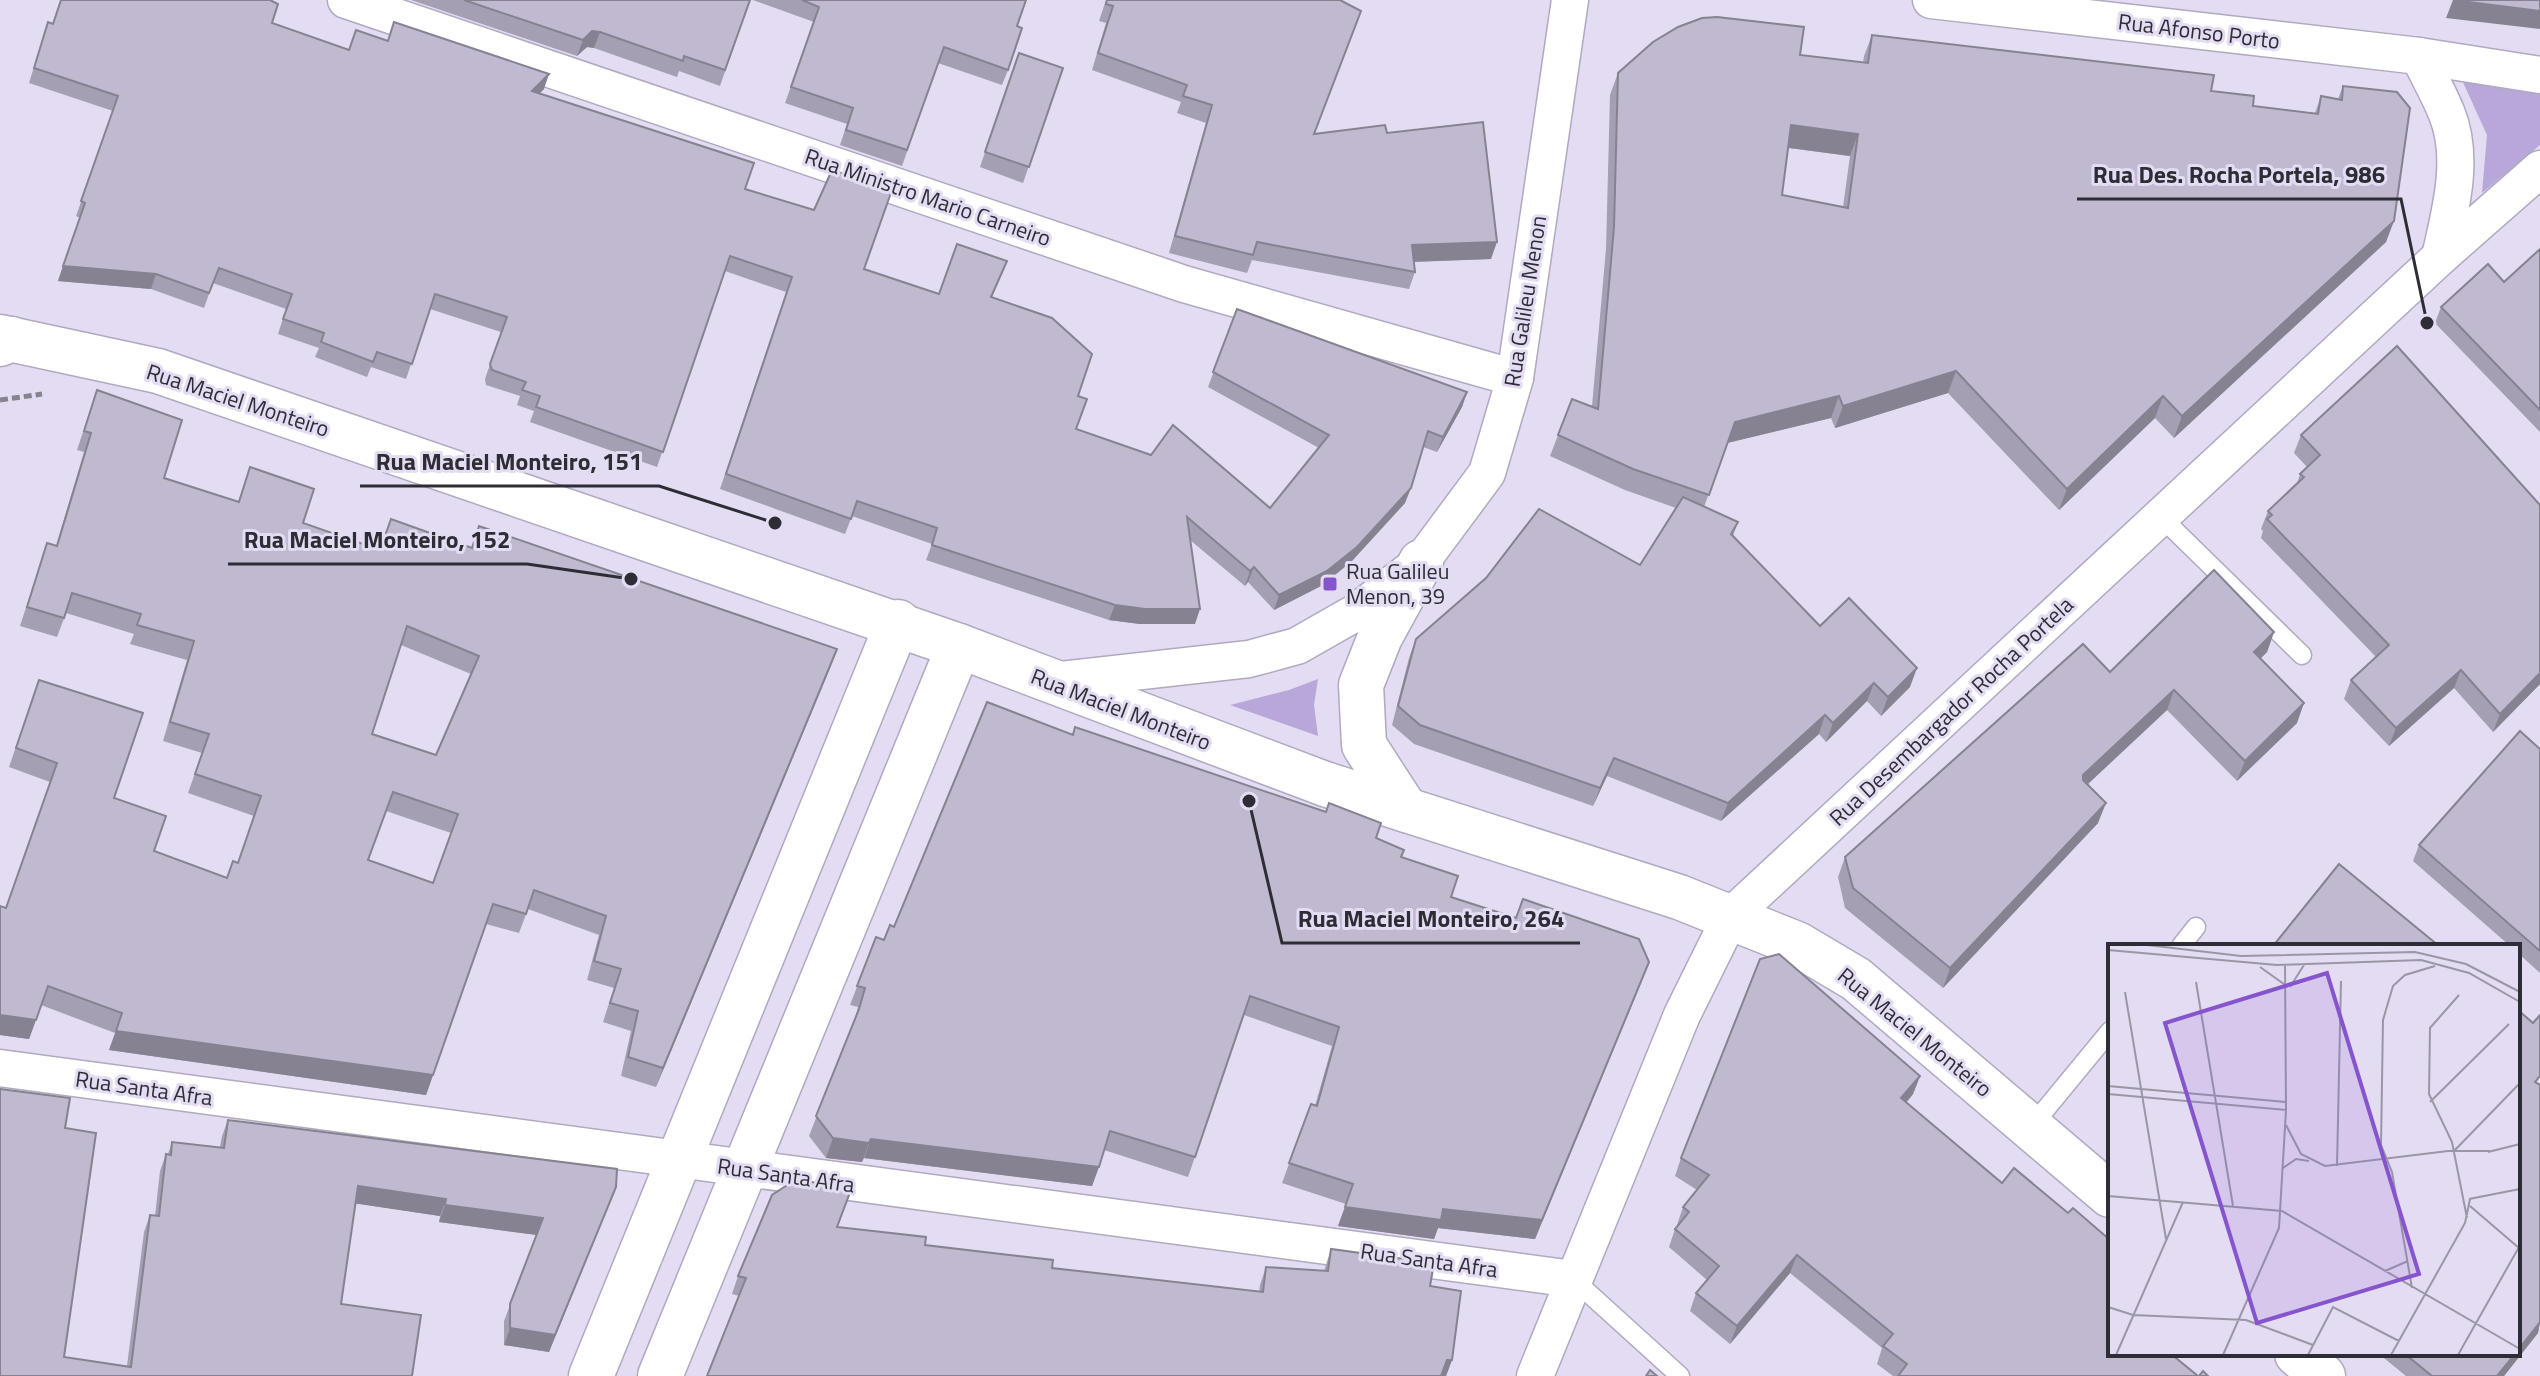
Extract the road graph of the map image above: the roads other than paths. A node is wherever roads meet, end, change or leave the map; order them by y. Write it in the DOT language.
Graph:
graph roads {
  1 [pos="346,0"];
  2 [pos="1570,0"];
  3 [pos="1931,0"];
  4 [pos="2419,56"];
  5 [pos="2540,75"];
  6 [pos="2540,169"];
  7 [pos="2440,257"];
  8 [pos="3,333"];
  9 [pos="1515,378"];
  10 [pos="2160,516"];
  11 [pos="1421,562"];
  12 [pos="898,622"];
  13 [pos="959,646"];
  14 [pos="2302,655"];
  15 [pos="1050,682"];
  16 [pos="1406,810"];
  17 [pos="1731,916"];
  18 [pos="2196,927"];
  19 [pos="2183,944"];
  20 [pos="2108,1033"];
  21 [pos="0,1068"];
  22 [pos="2031,1127"];
  23 [pos="678,1160"];
  24 [pos="745,1169"];
  25 [pos="2108,1193"];
  26 [pos="1573,1279"];
  27 [pos="2299,1356"];
  28 [pos="591,1376"];
  29 [pos="660,1376"];
  30 [pos="1535,1376"];
  31 [pos="1680,1376"];
  32 [pos="2323,1376"];
  1 -- 9 [label="street, Rua Ministro Mario Carneiro"];
  2 -- 9 [label="street, Rua Galileu Menon"];
  3 -- 4 [label="street, Rua Afonso Porto"];
  4 -- 5 [label="street, Rua Afonso Porto"];
  4 -- 7 [label="street"];
  6 -- 7 [label="street, Rua Desembargador Rocha Portela"];
  7 -- 10 [label="street, Rua Desembargador Rocha Portela"];
  8 -- 12 [label="main road, Rua Maciel Monteiro"];
  9 -- 11 [label="street, Rua Galileu Menon"];
  10 -- 14 [label="lane"];
  10 -- 17 [label="street, Rua Desembargador Rocha Portela"];
  11 -- 15 [label="street, Rua Galileu Menon"];
  11 -- 16 [label="main road"];
  12 -- 13 [label="main road, Rua Maciel Monteiro"];
  12 -- 23 [label="main road"];
  13 -- 15 [label="main road, Rua Maciel Monteiro"];
  13 -- 24 [label="main road"];
  15 -- 16 [label="main road, Rua Maciel Monteiro"];
  16 -- 17 [label="main road, Rua Maciel Monteiro"];
  17 -- 22 [label="main road, Rua Maciel Monteiro"];
  17 -- 26 [label="street, Rua Desembargador Rocha Portela"];
  18 -- 19 [label="lane"];
  20 -- 22 [label="lane"];
  21 -- 23 [label="street, Rua Santa Afra"];
  22 -- 25 [label="main road, Rua Maciel Monteiro"];
  23 -- 24 [label="street, Rua Santa Afra"];
  23 -- 28 [label="main road"];
  24 -- 26 [label="street, Rua Santa Afra"];
  24 -- 29 [label="main road"];
  26 -- 30 [label="street, Rua Desembargador Rocha Portela"];
  26 -- 31 [label="lane"];
  27 -- 32 [label="main road"];
}
